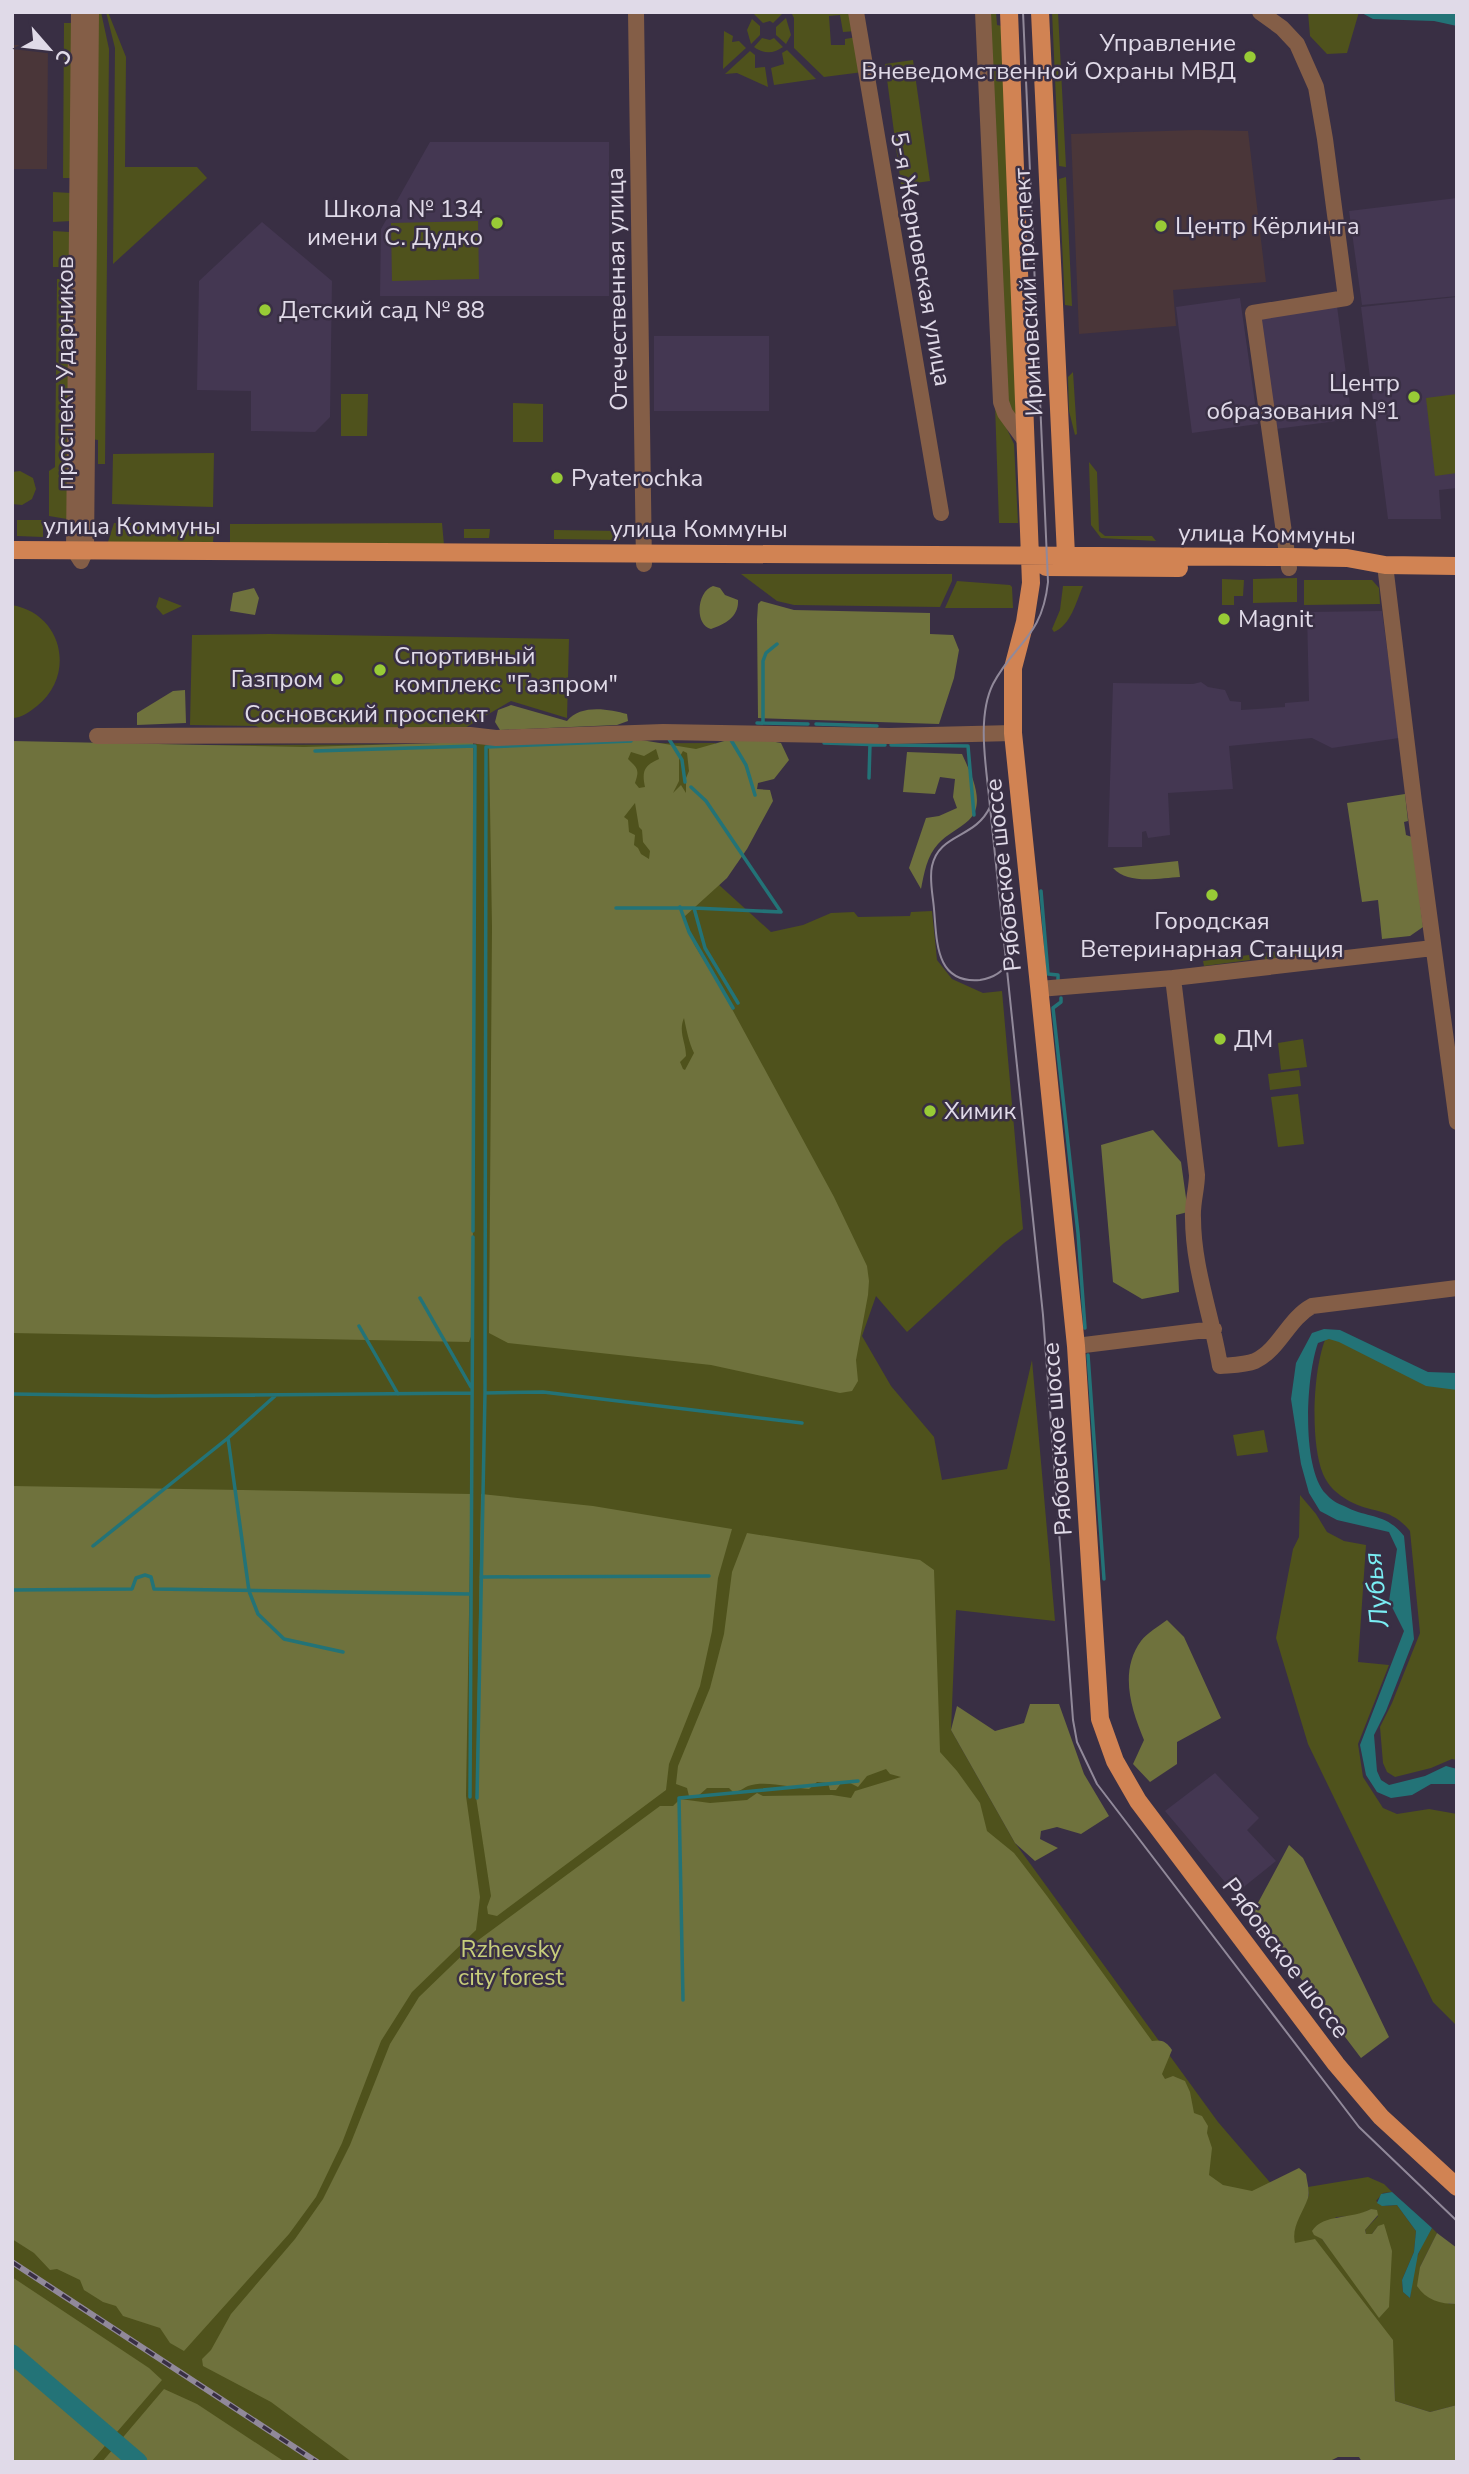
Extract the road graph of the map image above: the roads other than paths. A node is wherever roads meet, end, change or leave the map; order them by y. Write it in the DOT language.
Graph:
graph roads {
  1 [pos="79,12"];
  2 [pos="91,12"];
  3 [pos="636,12"];
  4 [pos="856,12"];
  5 [pos="983,12"];
  6 [pos="1009,12"];
  7 [pos="1040,12"];
  8 [pos="1260,12"];
  9 [pos="1026,442"];
  10 [pos="941,513"];
  11 [pos="12,550"];
  12 [pos="80,554"];
  13 [pos="644,559"];
  14 [pos="12,561"];
  15 [pos="1030,561"];
  16 [pos="1061,561"];
  17 [pos="1289,562"];
  18 [pos="1385,565"];
  19 [pos="1457,566"];
  20 [pos="1013,733"];
  21 [pos="97,736"];
  22 [pos="1433,948"];
  23 [pos="1173,978"];
  24 [pos="1039,989"];
  25 [pos="1457,1122"];
  26 [pos="1457,1288"];
  27 [pos="1214,1329"];
  28 [pos="1076,1346"];
  29 [pos="1457,2187"];
  1 -- 12 [label="street, проспект Ударников"];
  2 -- 12 [label="street, проспект Ударников"];
  3 -- 13 [label="street, Отечественная улица"];
  4 -- 10 [label="street, 5-я Жерновская улица"];
  5 -- 9 [label="street, Ириновский проспект"];
  6 -- 9 [label="main road, Ириновский проспект"];
  7 -- 16 [label="main road, Ириновский проспект"];
  8 -- 17 [label="street"];
  9 -- 15 [label="main road, Ириновский проспект"];
  11 -- 12 [label="main road, улица Коммуны"];
  12 -- 13 [label="main road, улица Коммуны"];
  12 -- 14 [label="main road, улица Коммуны"];
  13 -- 15 [label="main road, улица Коммуны"];
  15 -- 16 [label="main road, улица Коммуны"];
  15 -- 20 [label="main road, Рябовское шоссе"];
  16 -- 17 [label="main road, улица Коммуны"];
  17 -- 18 [label="main road, улица Коммуны"];
  18 -- 19 [label="main road, улица Коммуны"];
  18 -- 22 [label="street"];
  20 -- 21 [label="street, Сосновский проспект"];
  20 -- 24 [label="main road, Рябовское шоссе"];
  22 -- 23 [label="street"];
  22 -- 25 [label="street"];
  23 -- 24 [label="street"];
  23 -- 27 [label="street"];
  24 -- 28 [label="main road, Рябовское шоссе"];
  26 -- 27 [label="street"];
  27 -- 28 [label="street"];
  28 -- 29 [label="main road, Рябовское шоссе"];
}
